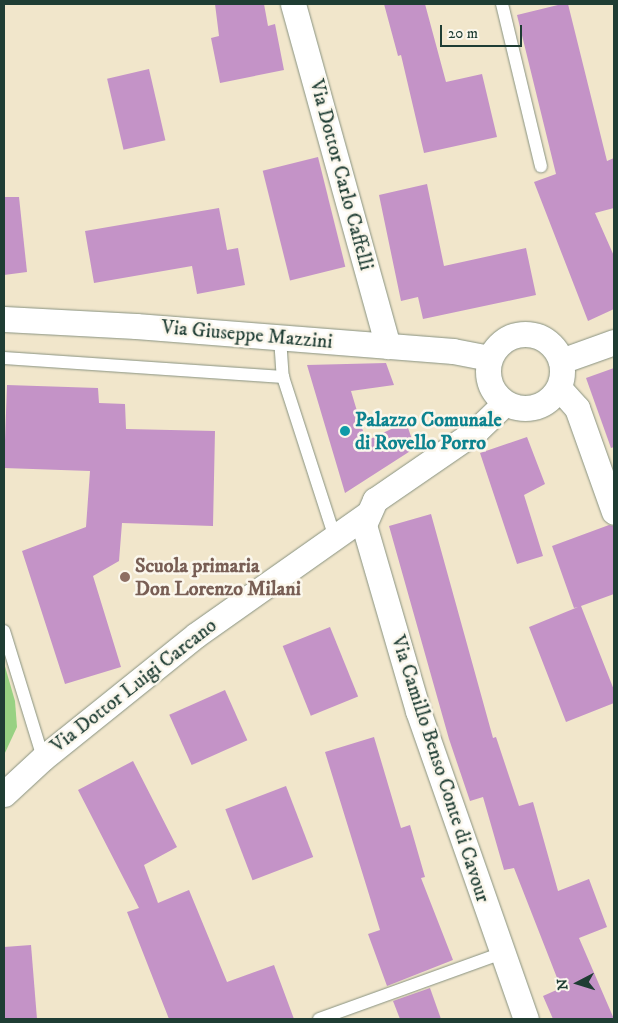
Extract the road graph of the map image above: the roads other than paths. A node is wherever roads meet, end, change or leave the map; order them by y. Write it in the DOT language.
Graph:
graph roads {
  1 [pos="293,4"];
  2 [pos="502,4"];
  3 [pos="541,166"];
  4 [pos="4,319"];
  5 [pos="280,338"];
  6 [pos="614,342"];
  7 [pos="388,346"];
  8 [pos="4,358"];
  9 [pos="490,358"];
  10 [pos="561,361"];
  11 [pos="282,377"];
  12 [pos="559,388"];
  13 [pos="505,403"];
  14 [pos="614,512"];
  15 [pos="366,515"];
  16 [pos="334,535"];
  17 [pos="4,631"];
  18 [pos="43,758"];
  19 [pos="4,794"];
  20 [pos="502,953"];
  21 [pos="319,1019"];
  22 [pos="526,1019"];
  1 -- 7 [label="street, Via Dottor Carlo Caffelli"];
  2 -- 3 [label="lane"];
  4 -- 5 [label="street, Via Giuseppe Mazzini"];
  5 -- 7 [label="street, Via Giuseppe Mazzini"];
  5 -- 11 [label="lane"];
  6 -- 10 [label="street"];
  7 -- 9 [label="street, Via Giuseppe Mazzini"];
  8 -- 11 [label="lane"];
  9 -- 10 [label="street"];
  9 -- 13 [label="street"];
  10 -- 12 [label="street"];
  11 -- 16 [label="lane"];
  12 -- 13 [label="street"];
  12 -- 14 [label="street"];
  13 -- 15 [label="street, Via Dottor Luigi Carcano"];
  15 -- 16 [label="street, Via Dottor Luigi Carcano"];
  15 -- 20 [label="street, Via Camillo Benso Conte di Cavour"];
  16 -- 18 [label="street, Via Dottor Luigi Carcano"];
  17 -- 18 [label="lane"];
  18 -- 19 [label="street, Via Dottor Luigi Carcano"];
  20 -- 21 [label="lane"];
  20 -- 22 [label="street, Via Camillo Benso Conte di Cavour"];
}
